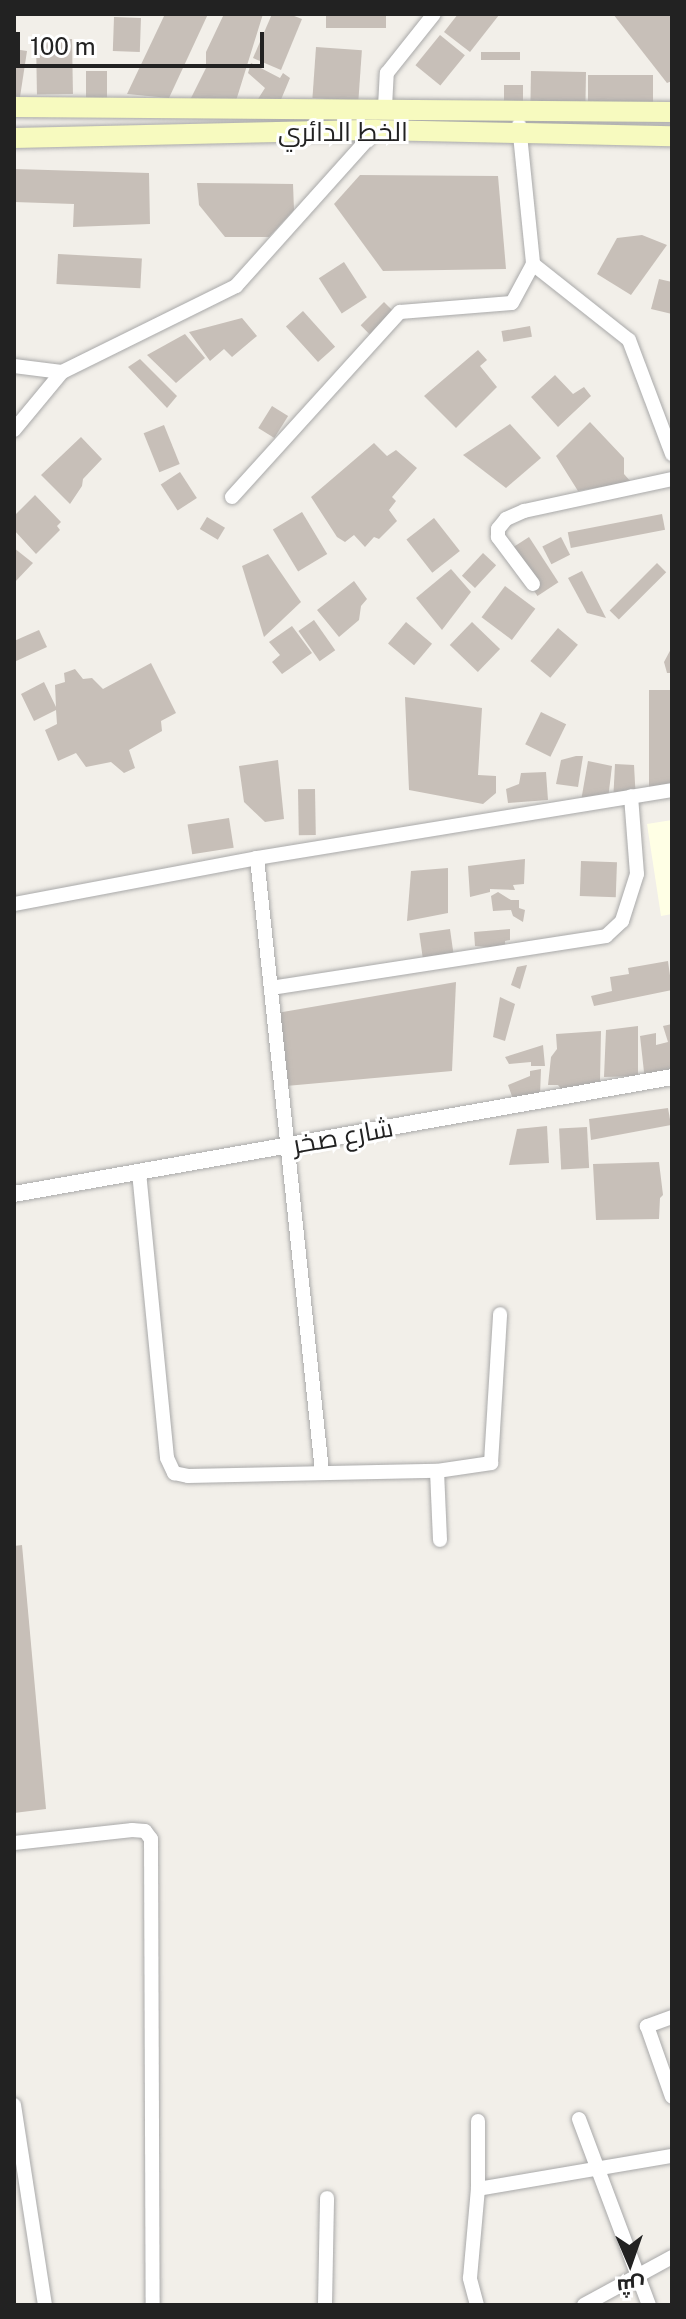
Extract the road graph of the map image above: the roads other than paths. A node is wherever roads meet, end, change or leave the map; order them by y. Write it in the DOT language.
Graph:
graph roads {
  1 [pos="434,14"];
  2 [pos="14,107"];
  3 [pos="385,107"];
  4 [pos="516,109"];
  5 [pos="672,112"];
  6 [pos="376,130"];
  7 [pos="521,134"];
  8 [pos="672,136"];
  9 [pos="14,138"];
  10 [pos="533,264"];
  11 [pos="14,366"];
  12 [pos="62,372"];
  13 [pos="14,430"];
  14 [pos="672,454"];
  15 [pos="672,479"];
  16 [pos="232,497"];
  17 [pos="533,584"];
  18 [pos="672,790"];
  19 [pos="631,796"];
  20 [pos="257,858"];
  21 [pos="14,904"];
  22 [pos="271,988"];
  23 [pos="672,1077"];
  24 [pos="288,1146"];
  25 [pos="139,1172"];
  26 [pos="14,1194"];
  27 [pos="500,1314"];
  28 [pos="322,1471"];
  29 [pos="437,1471"];
  30 [pos="440,1540"];
  31 [pos="14,1843"];
  32 [pos="672,2017"];
  33 [pos="672,2097"];
  34 [pos="14,2105"];
  35 [pos="579,2119"];
  36 [pos="478,2121"];
  37 [pos="15,2133"];
  38 [pos="672,2156"];
  39 [pos="598,2170"];
  40 [pos="478,2189"];
  41 [pos="327,2198"];
  42 [pos="672,2257"];
  43 [pos="637,2275"];
  44 [pos="45,2305"];
  45 [pos="153,2305"];
  46 [pos="325,2305"];
  47 [pos="477,2305"];
  48 [pos="584,2305"];
  49 [pos="649,2305"];
  1 -- 3 [label="street"];
  2 -- 3 [label="main road, الخط الدائري"];
  3 -- 4 [label="main road, الخط الدائري"];
  4 -- 5 [label="main road, الخط الدائري"];
  4 -- 7 [label="street"];
  6 -- 7 [label="main road, الخط الدائري"];
  6 -- 9 [label="main road, الخط الدائري"];
  6 -- 12 [label="street"];
  7 -- 8 [label="main road, الخط الدائري"];
  7 -- 10 [label="street"];
  10 -- 14 [label="street"];
  10 -- 16 [label="street"];
  11 -- 12 [label="street"];
  12 -- 13 [label="street"];
  15 -- 17 [label="street"];
  18 -- 19 [label="street"];
  19 -- 20 [label="street"];
  19 -- 22 [label="street"];
  20 -- 21 [label="street"];
  20 -- 22 [label="street"];
  22 -- 24 [label="street"];
  23 -- 24 [label="street, شارع صخر"];
  24 -- 25 [label="street, شارع صخر"];
  24 -- 28 [label="street"];
  25 -- 26 [label="street, شارع صخر"];
  25 -- 28 [label="street"];
  27 -- 29 [label="street"];
  28 -- 29 [label="street"];
  29 -- 30 [label="street"];
  31 -- 45 [label="street"];
  32 -- 33 [label="street"];
  34 -- 37 [label="street"];
  35 -- 39 [label="street"];
  36 -- 40 [label="street"];
  37 -- 44 [label="street"];
  38 -- 39 [label="street"];
  39 -- 40 [label="street"];
  39 -- 43 [label="street"];
  40 -- 47 [label="street"];
  41 -- 46 [label="street"];
  42 -- 43 [label="street"];
  43 -- 48 [label="street"];
  43 -- 49 [label="street"];
}
